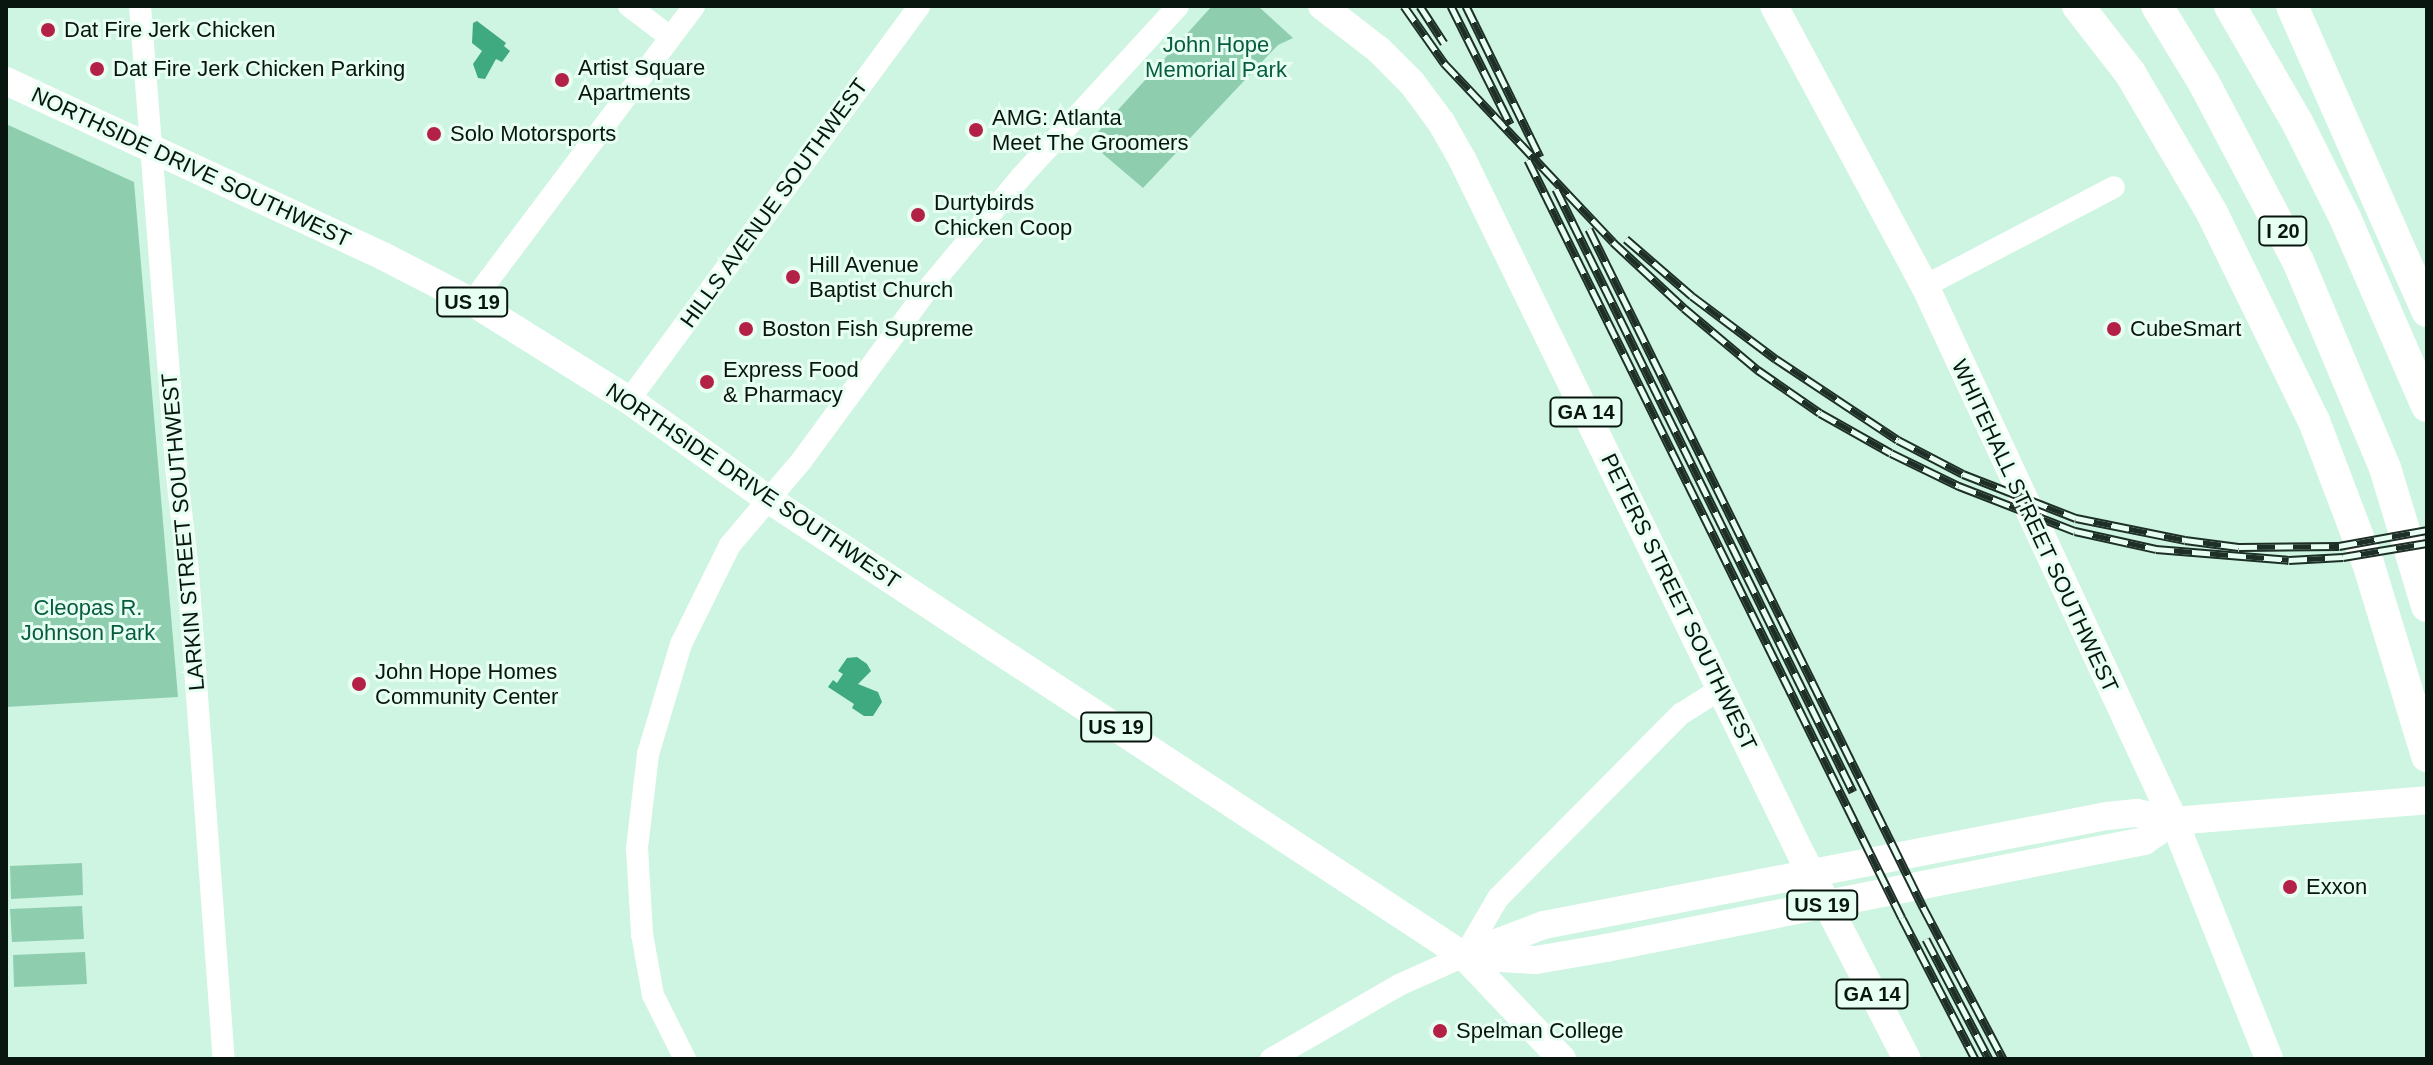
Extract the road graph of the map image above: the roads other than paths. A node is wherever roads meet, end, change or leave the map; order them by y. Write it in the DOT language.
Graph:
graph roads {
  1 [pos="140,6"];
  2 [pos="629,6"];
  3 [pos="694,6"];
  4 [pos="919,6"];
  5 [pos="1178,6"];
  6 [pos="1322,6"];
  7 [pos="1774,6"];
  8 [pos="2078,6"];
  9 [pos="2157,6"];
  10 [pos="2230,6"];
  11 [pos="2292,6"];
  12 [pos="670,37"];
  13 [pos="6,81"];
  14 [pos="151,148"];
  15 [pos="2114,187"];
  16 [pos="1925,286"];
  17 [pos="472,302"];
  18 [pos="2427,311"];
  19 [pos="629,400"];
  20 [pos="2427,406"];
  21 [pos="768,499"];
  22 [pos="2427,606"];
  23 [pos="1722,688"];
  24 [pos="2427,756"];
  25 [pos="2427,800"];
  26 [pos="2174,821"];
  27 [pos="1464,956"];
  28 [pos="675,1055"];
  29 [pos="224,1059"];
  30 [pos="1271,1059"];
  31 [pos="1562,1059"];
  32 [pos="1907,1059"];
  33 [pos="2269,1059"];
  1 -- 14 [label="street, LARKIN STREET SOUTHWEST"];
  2 -- 12 [label="street"];
  3 -- 12 [label="street"];
  4 -- 19 [label="street, HILLS AVENUE SOUTHWEST"];
  5 -- 21 [label="street"];
  6 -- 23 [label="main road, PETERS STREET SOUTHWEST / GA 14"];
  7 -- 16 [label="main road, WHITEHALL STREET SOUTHWEST"];
  8 -- 24 [label="highway"];
  9 -- 22 [label="highway, I 20"];
  10 -- 20 [label="highway, I 20"];
  11 -- 18 [label="highway"];
  12 -- 17 [label="street"];
  13 -- 14 [label="main road, NORTHSIDE DRIVE SOUTHWEST / US 19"];
  14 -- 17 [label="main road, NORTHSIDE DRIVE SOUTHWEST / US 19"];
  14 -- 29 [label="street, LARKIN STREET SOUTHWEST"];
  15 -- 16 [label="street"];
  16 -- 26 [label="main road, WHITEHALL STREET SOUTHWEST"];
  17 -- 19 [label="main road, NORTHSIDE DRIVE SOUTHWEST / US 19"];
  19 -- 21 [label="main road, NORTHSIDE DRIVE SOUTHWEST / US 19"];
  21 -- 27 [label="main road, NORTHSIDE DRIVE SOUTHWEST / US 19"];
  21 -- 28 [label="street"];
  23 -- 27 [label="street"];
  23 -- 32 [label="main road, PETERS STREET SOUTHWEST / GA 14"];
  25 -- 26 [label="main road, US 19"];
  26 -- 27 [label="main road, US 19"];
  26 -- 33 [label="main road, WHITEHALL STREET SOUTHWEST"];
  27 -- 30 [label="street"];
  27 -- 31 [label="main road, NORTHSIDE DRIVE SOUTHWEST"];
}
